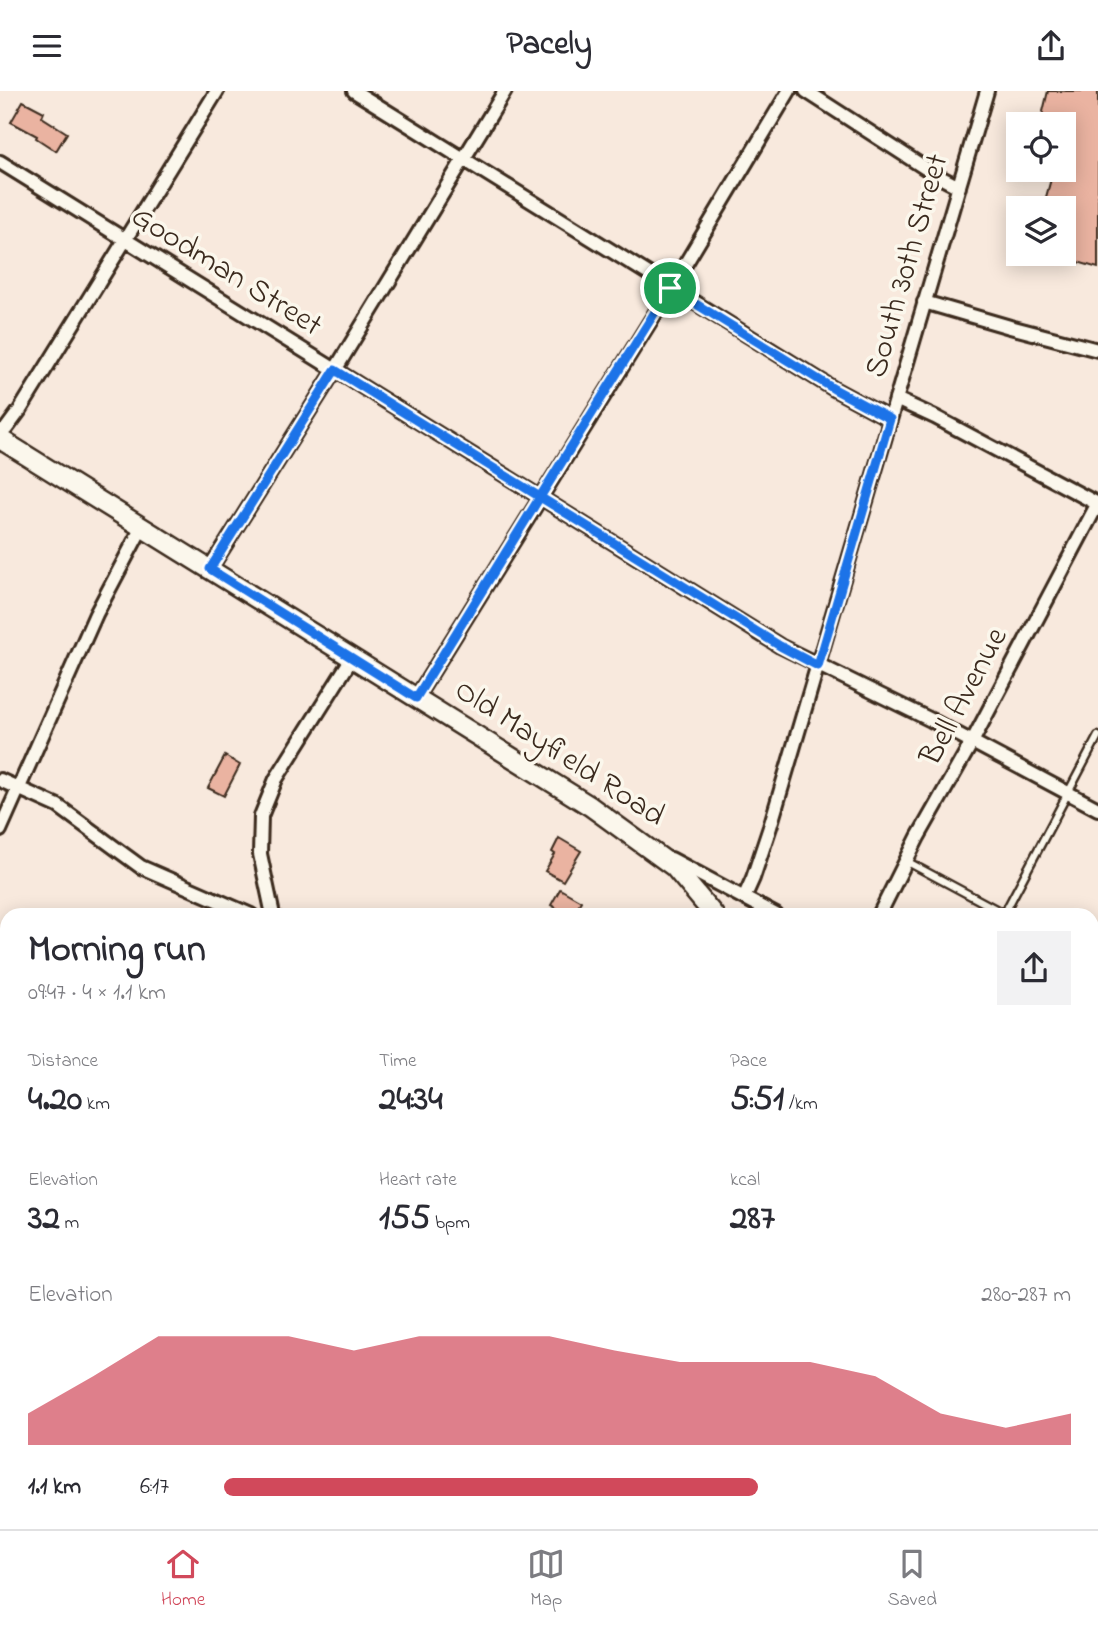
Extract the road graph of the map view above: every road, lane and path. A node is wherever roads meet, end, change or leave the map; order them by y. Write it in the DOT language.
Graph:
graph roads {
  1 [pos="217,91"];
  2 [pos="354,91"];
  3 [pos="505,91"];
  4 [pos="789,91"];
  5 [pos="806,91"];
  6 [pos="987,91"];
  7 [pos="463,160"];
  8 [pos="0,162"];
  9 [pos="958,187"];
  10 [pos="126,241"];
  11 [pos="670,288"];
  12 [pos="924,302"];
  13 [pos="1098,350"];
  14 [pos="335,370"];
  15 [pos="896,399"];
  16 [pos="890,419"];
  17 [pos="0,431"];
  18 [pos="0,439"];
  19 [pos="540,497"];
  20 [pos="1098,504"];
  21 [pos="142,527"];
  22 [pos="210,569"];
  23 [pos="352,658"];
  24 [pos="818,666"];
  25 [pos="416,698"];
  26 [pos="1098,736"];
  27 [pos="972,742"];
  28 [pos="0,780"];
  29 [pos="20,787"];
  30 [pos="1068,793"];
  31 [pos="1098,809"];
  32 [pos="0,830"];
  33 [pos="655,851"];
  34 [pos="906,861"];
  35 [pos="744,898"];
  36 [pos="235,908"];
  37 [pos="272,908"];
  38 [pos="708,908"];
  39 [pos="763,908"];
  40 [pos="882,908"];
  41 [pos="993,908"];
  42 [pos="1010,908"];
  1 -- 10 [label="street"];
  2 -- 7 [label="street"];
  3 -- 7 [label="street"];
  4 -- 11 [label="street"];
  5 -- 9 [label="street"];
  6 -- 9 [label="street, South 30th Street"];
  7 -- 11 [label="street"];
  7 -- 14 [label="street"];
  8 -- 10 [label="street, Goodman Street"];
  9 -- 12 [label="street, South 30th Street"];
  10 -- 14 [label="street, Goodman Street"];
  10 -- 17 [label="street"];
  11 -- 16 [label="street"];
  11 -- 19 [label="street"];
  12 -- 13 [label="street"];
  12 -- 15 [label="street, South 30th Street"];
  14 -- 19 [label="street, Goodman Street"];
  14 -- 22 [label="street"];
  15 -- 16 [label="street, South 30th Street"];
  15 -- 20 [label="street"];
  16 -- 24 [label="street, South 30th Street"];
  18 -- 21 [label="main road, Old Mayfield Road"];
  19 -- 24 [label="street, Goodman Street"];
  19 -- 25 [label="street"];
  20 -- 27 [label="street, Bell Avenue"];
  21 -- 22 [label="main road, Old Mayfield Road"];
  21 -- 29 [label="street"];
  22 -- 23 [label="main road, Old Mayfield Road"];
  23 -- 25 [label="main road, Old Mayfield Road"];
  23 -- 37 [label="street"];
  24 -- 27 [label="street, Goodman Street"];
  24 -- 35 [label="street, South 30th Street"];
  25 -- 33 [label="main road, Old Mayfield Road"];
  26 -- 30 [label="lane"];
  27 -- 30 [label="street, Goodman Street"];
  27 -- 34 [label="street, Bell Avenue"];
  28 -- 29 [label="street"];
  29 -- 32 [label="street"];
  29 -- 36 [label="street"];
  30 -- 31 [label="street, Goodman Street"];
  30 -- 42 [label="lane"];
  33 -- 35 [label="street"];
  33 -- 38 [label="main road, Old Mayfield Road"];
  34 -- 40 [label="street, Bell Avenue"];
  34 -- 41 [label="lane"];
  35 -- 39 [label="street"];
}
